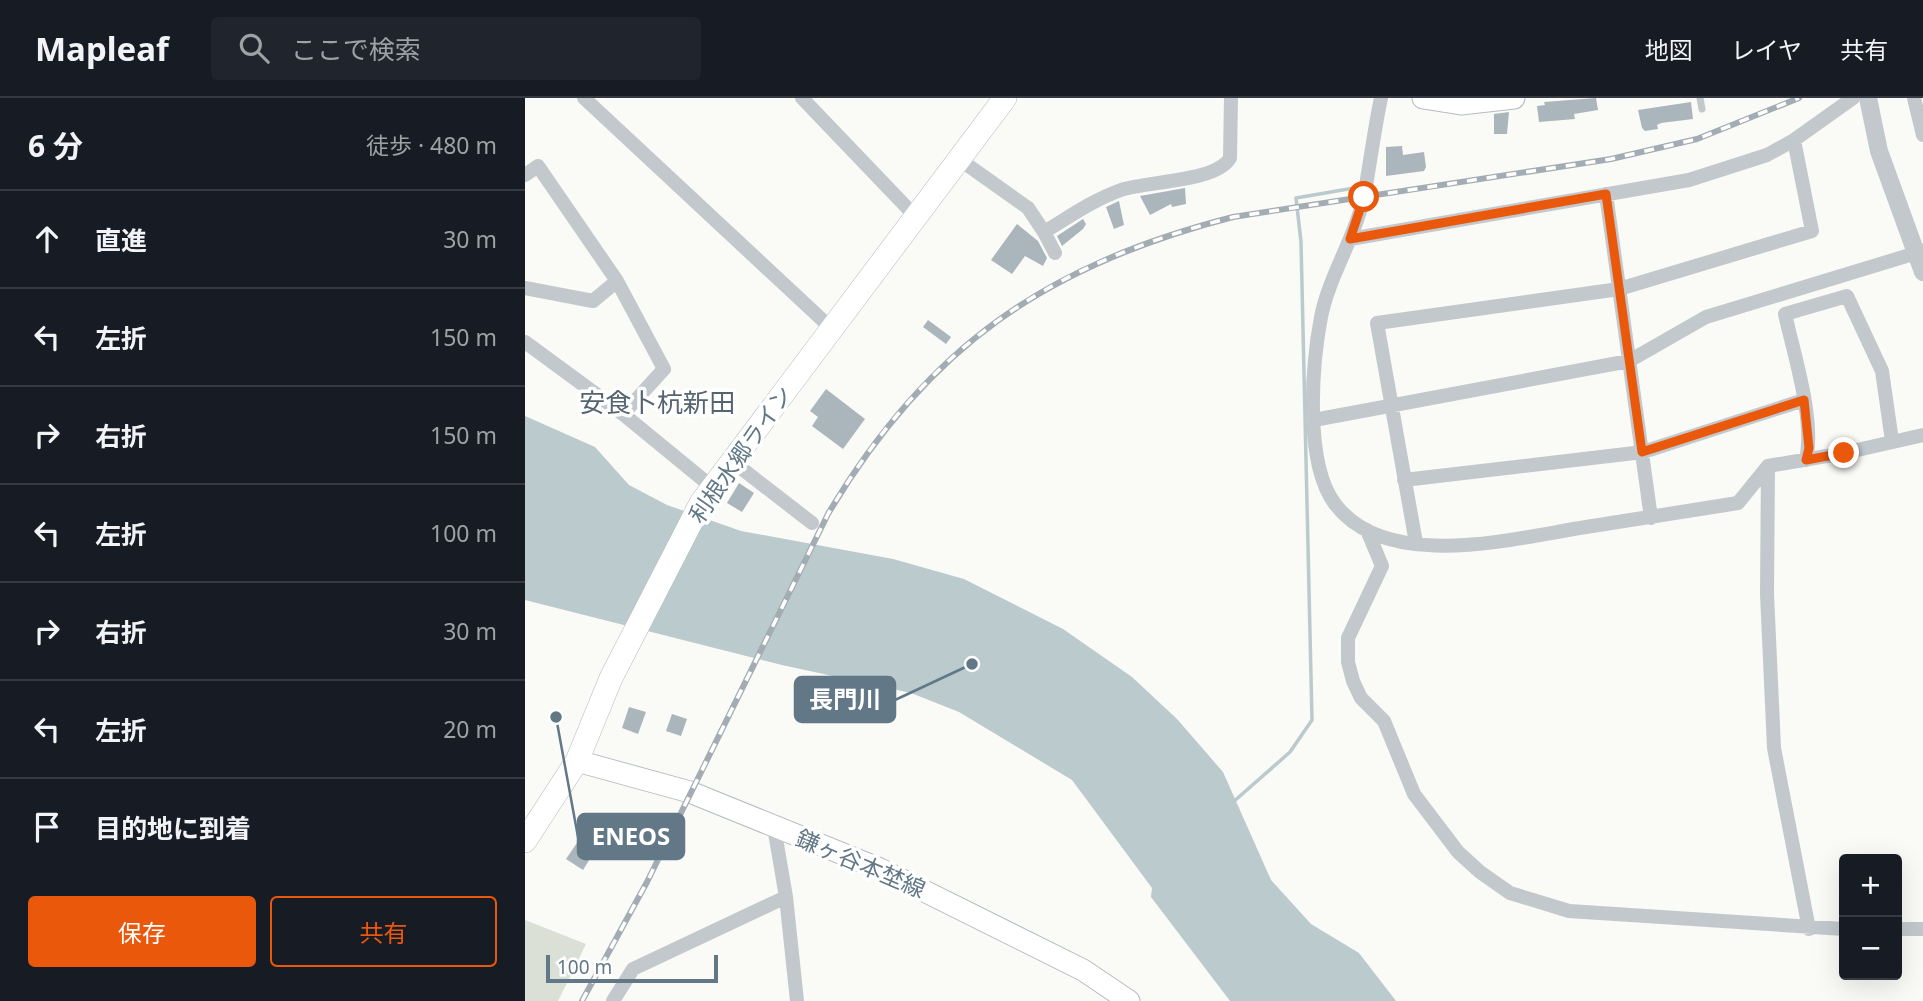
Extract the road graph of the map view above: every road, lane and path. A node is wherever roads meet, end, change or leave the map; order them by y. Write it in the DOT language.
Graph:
graph roads {
  1 [pos="584,98"];
  2 [pos="801,98"];
  3 [pos="1005,98"];
  4 [pos="1231,98"];
  5 [pos="1381,98"];
  6 [pos="1423,98"];
  7 [pos="1514,98"];
  8 [pos="1700,98"];
  9 [pos="1853,98"];
  10 [pos="1868,98"];
  11 [pos="1915,98"];
  12 [pos="1702,109"];
  13 [pos="1921,114"];
  14 [pos="1923,135"];
  15 [pos="1794,140"];
  16 [pos="959,159"];
  17 [pos="525,175"];
  18 [pos="1606,194"];
  19 [pos="915,216"];
  20 [pos="1044,232"];
  21 [pos="1350,239"];
  22 [pos="1055,253"];
  23 [pos="1919,253"];
  24 [pos="1923,272"];
  25 [pos="617,281"];
  26 [pos="525,288"];
  27 [pos="1619,289"];
  28 [pos="831,328"];
  29 [pos="525,342"];
  30 [pos="1629,360"];
  31 [pos="1804,400"];
  32 [pos="1391,404"];
  33 [pos="623,414"];
  34 [pos="1314,420"];
  35 [pos="1923,435"];
  36 [pos="1892,441"];
  37 [pos="1642,452"];
  38 [pos="1806,460"];
  39 [pos="732,461"];
  40 [pos="1769,466"];
  41 [pos="1405,480"];
  42 [pos="706,495"];
  43 [pos="1651,518"];
  44 [pos="812,523"];
  45 [pos="1367,530"];
  46 [pos="1416,543"];
  47 [pos="577,761"];
  48 [pos="774,827"];
  49 [pos="525,841"];
  50 [pos="786,897"];
  51 [pos="1809,929"];
  52 [pos="1839,929"];
  53 [pos="1902,929"];
  54 [pos="1923,929"];
  55 [pos="613,1001"];
  56 [pos="797,1001"];
  57 [pos="1129,1001"];
  1 -- 28 [label="street"];
  2 -- 19 [label="street"];
  3 -- 16 [label="highway, 利根水郷ライン"];
  4 -- 20 [label="street"];
  5 -- 21 [label="street"];
  6 -- 7 [label="main road"];
  8 -- 12 [label="lane"];
  9 -- 15 [label="street"];
  10 -- 23 [label="street"];
  11 -- 13 [label="street"];
  13 -- 14 [label="street"];
  15 -- 18 [label="street"];
  15 -- 27 [label="street"];
  16 -- 19 [label="highway, 利根水郷ライン"];
  16 -- 20 [label="street"];
  17 -- 25 [label="street"];
  18 -- 21 [label="street"];
  18 -- 27 [label="street"];
  19 -- 28 [label="highway, 利根水郷ライン"];
  20 -- 22 [label="street"];
  21 -- 34 [label="street"];
  23 -- 24 [label="street"];
  23 -- 30 [label="street"];
  25 -- 26 [label="street"];
  25 -- 33 [label="street"];
  27 -- 30 [label="street"];
  27 -- 32 [label="street"];
  28 -- 39 [label="highway, 利根水郷ライン"];
  29 -- 33 [label="street"];
  30 -- 32 [label="street"];
  30 -- 37 [label="street"];
  31 -- 36 [label="street"];
  31 -- 37 [label="street"];
  31 -- 38 [label="street"];
  32 -- 34 [label="street"];
  32 -- 41 [label="street"];
  33 -- 42 [label="street"];
  34 -- 45 [label="street"];
  35 -- 36 [label="street"];
  36 -- 38 [label="street"];
  37 -- 41 [label="street"];
  37 -- 43 [label="street"];
  38 -- 40 [label="street"];
  39 -- 42 [label="highway, 利根水郷ライン"];
  39 -- 44 [label="street"];
  40 -- 43 [label="street"];
  40 -- 51 [label="street"];
  41 -- 46 [label="street"];
  42 -- 47 [label="highway, 利根水郷ライン"];
  43 -- 46 [label="street"];
  45 -- 46 [label="street"];
  45 -- 51 [label="street"];
  47 -- 48 [label="main road, 鎌ヶ谷本埜線"];
  47 -- 49 [label="highway, 利根水郷ライン"];
  48 -- 50 [label="street"];
  48 -- 57 [label="main road, 鎌ヶ谷本埜線"];
  50 -- 55 [label="street"];
  50 -- 56 [label="street"];
  51 -- 52 [label="street"];
  53 -- 54 [label="street"];
}
